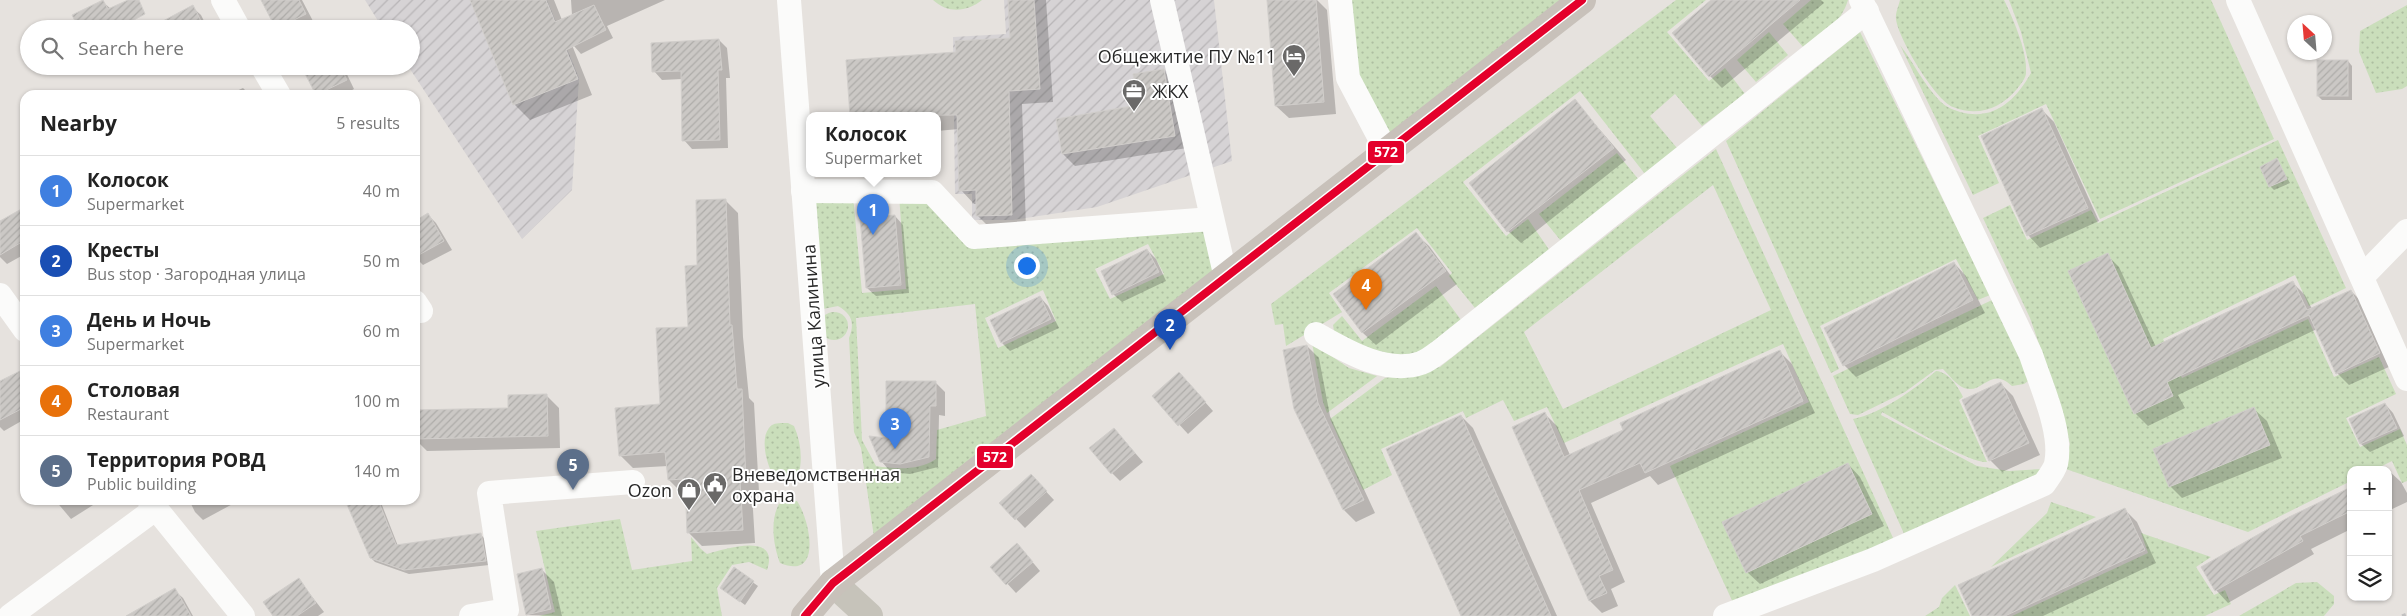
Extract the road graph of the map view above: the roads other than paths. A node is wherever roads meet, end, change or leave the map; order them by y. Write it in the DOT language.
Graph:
graph roads {
  1 [pos="223,0"];
  2 [pos="789,0"];
  3 [pos="1162,0"];
  4 [pos="1340,0"];
  5 [pos="1582,0"];
  6 [pos="2238,0"];
  7 [pos="1864,6"];
  8 [pos="234,20"];
  9 [pos="267,75"];
  10 [pos="276,90"];
  11 [pos="1387,152"];
  12 [pos="804,191"];
  13 [pos="1212,219"];
  14 [pos="2407,231"];
  15 [pos="2362,277"];
  16 [pos="1226,278"];
  17 [pos="0,295"];
  18 [pos="20,323"];
  19 [pos="1316,334"];
  20 [pos="2407,379"];
  21 [pos="633,482"];
  22 [pos="151,505"];
  23 [pos="153,505"];
  24 [pos="833,583"];
  25 [pos="10,616"];
  26 [pos="243,616"];
  27 [pos="471,616"];
  28 [pos="805,616"];
  29 [pos="869,616"];
  30 [pos="1725,616"];
  1 -- 8 [label="street"];
  2 -- 12 [label="street, улица Калинина"];
  3 -- 13 [label="street"];
  4 -- 11 [label="street"];
  5 -- 11 [label="highway"];
  6 -- 15 [label="street"];
  7 -- 19 [label="street"];
  7 -- 30 [label="street"];
  9 -- 10 [label="street"];
  11 -- 16 [label="highway"];
  12 -- 13 [label="street"];
  12 -- 24 [label="street, улица Калинина"];
  13 -- 16 [label="street"];
  14 -- 15 [label="street"];
  15 -- 20 [label="street"];
  16 -- 24 [label="highway"];
  17 -- 18 [label="street"];
  21 -- 27 [label="street"];
  22 -- 25 [label="street"];
  23 -- 26 [label="street"];
  24 -- 28 [label="highway"];
  24 -- 29 [label="main road"];
}
